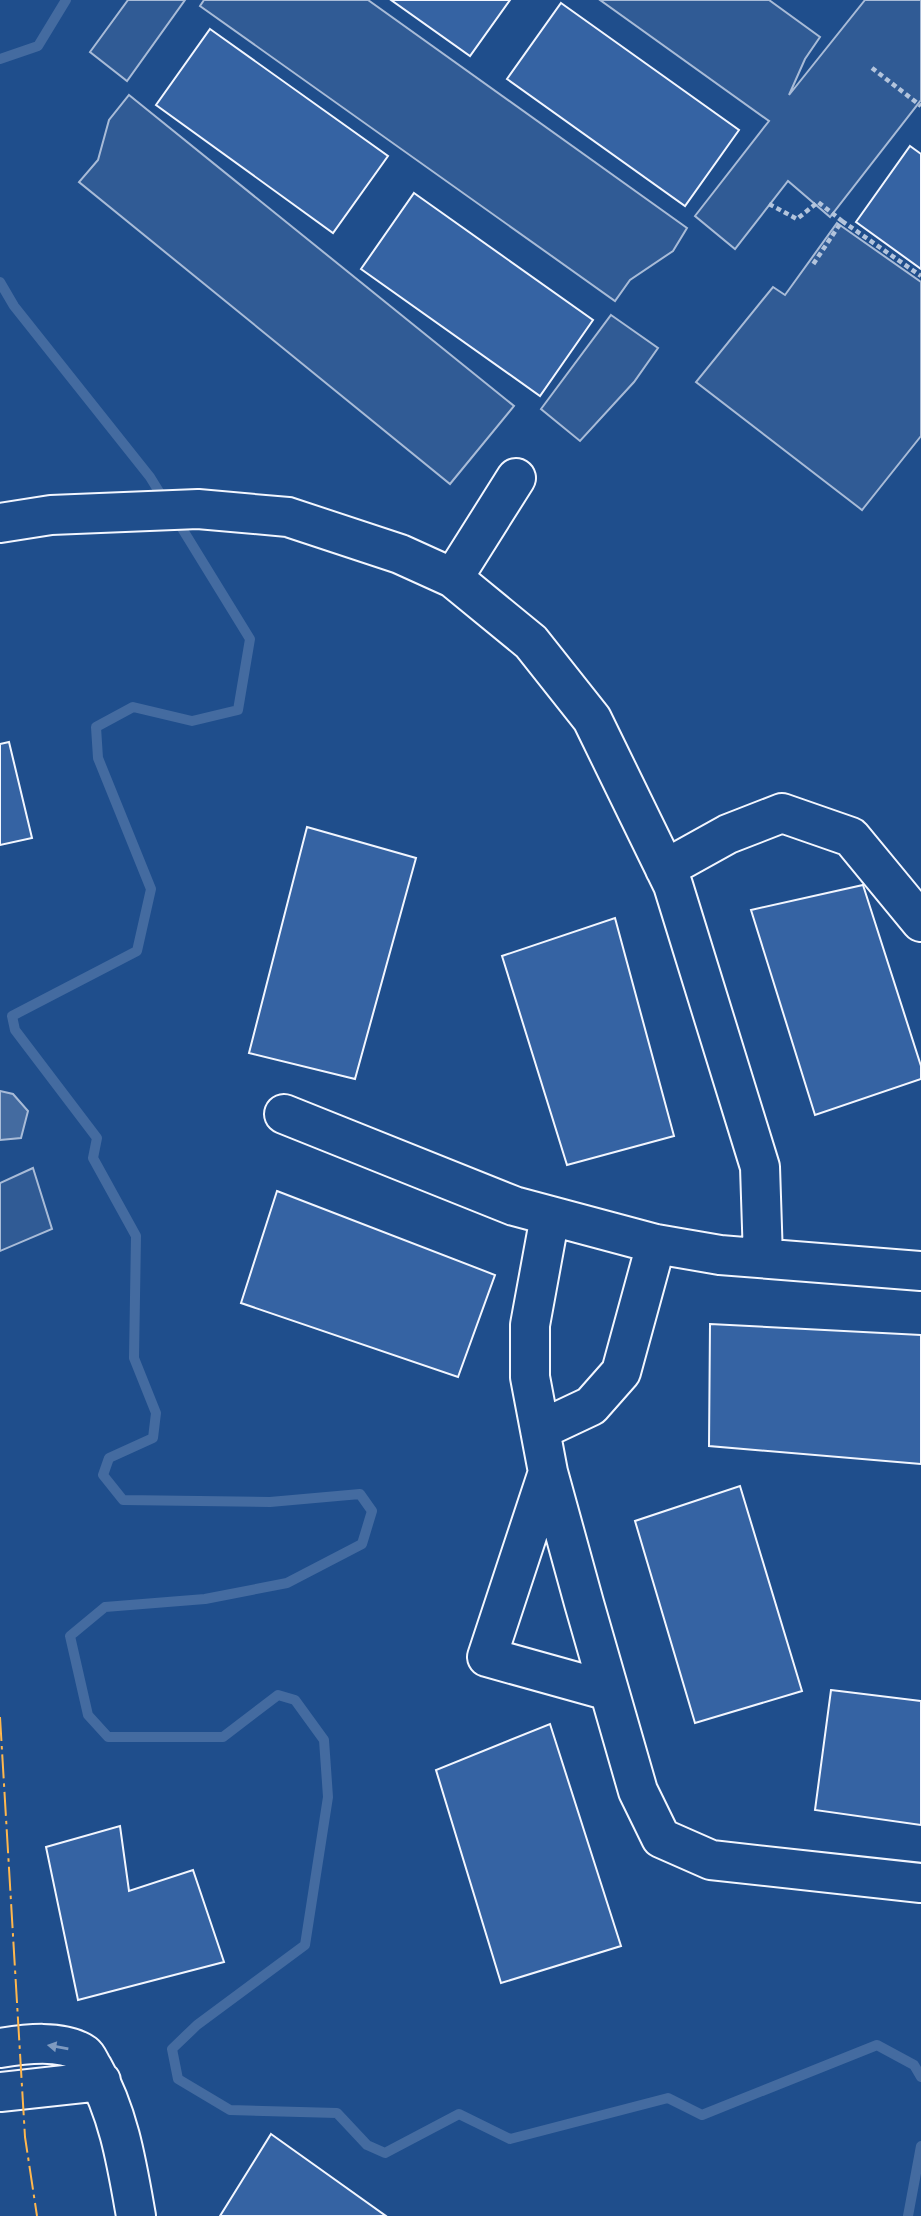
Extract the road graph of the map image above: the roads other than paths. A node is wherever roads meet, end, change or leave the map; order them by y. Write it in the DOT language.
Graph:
graph roads {
  1 [pos="516,478"];
  2 [pos="0,523"];
  3 [pos="453,578"];
  4 [pos="665,869"];
  5 [pos="921,922"];
  6 [pos="285,1114"];
  7 [pos="550,1216"];
  8 [pos="656,1244"];
  9 [pos="763,1258"];
  10 [pos="921,1271"];
  11 [pos="540,1430"];
  12 [pos="548,1472"];
  13 [pos="609,1691"];
  14 [pos="921,1883"];
  15 [pos="0,2048"];
  16 [pos="101,2081"];
  17 [pos="0,2092"];
  18 [pos="136,2216"];
  1 -- 3 [label="street"];
  2 -- 3 [label="street"];
  3 -- 4 [label="street"];
  4 -- 5 [label="street"];
  4 -- 9 [label="street"];
  6 -- 7 [label="street"];
  7 -- 8 [label="street"];
  7 -- 11 [label="street"];
  8 -- 9 [label="street"];
  8 -- 11 [label="street"];
  9 -- 10 [label="street"];
  11 -- 12 [label="street"];
  12 -- 13 [label="street"];
  12 -- 13 [label="street"];
  13 -- 14 [label="street"];
  16 -- 15 [label="street, one-way"];
  16 -- 17 [label="street"];
  16 -- 18 [label="street"];
}
